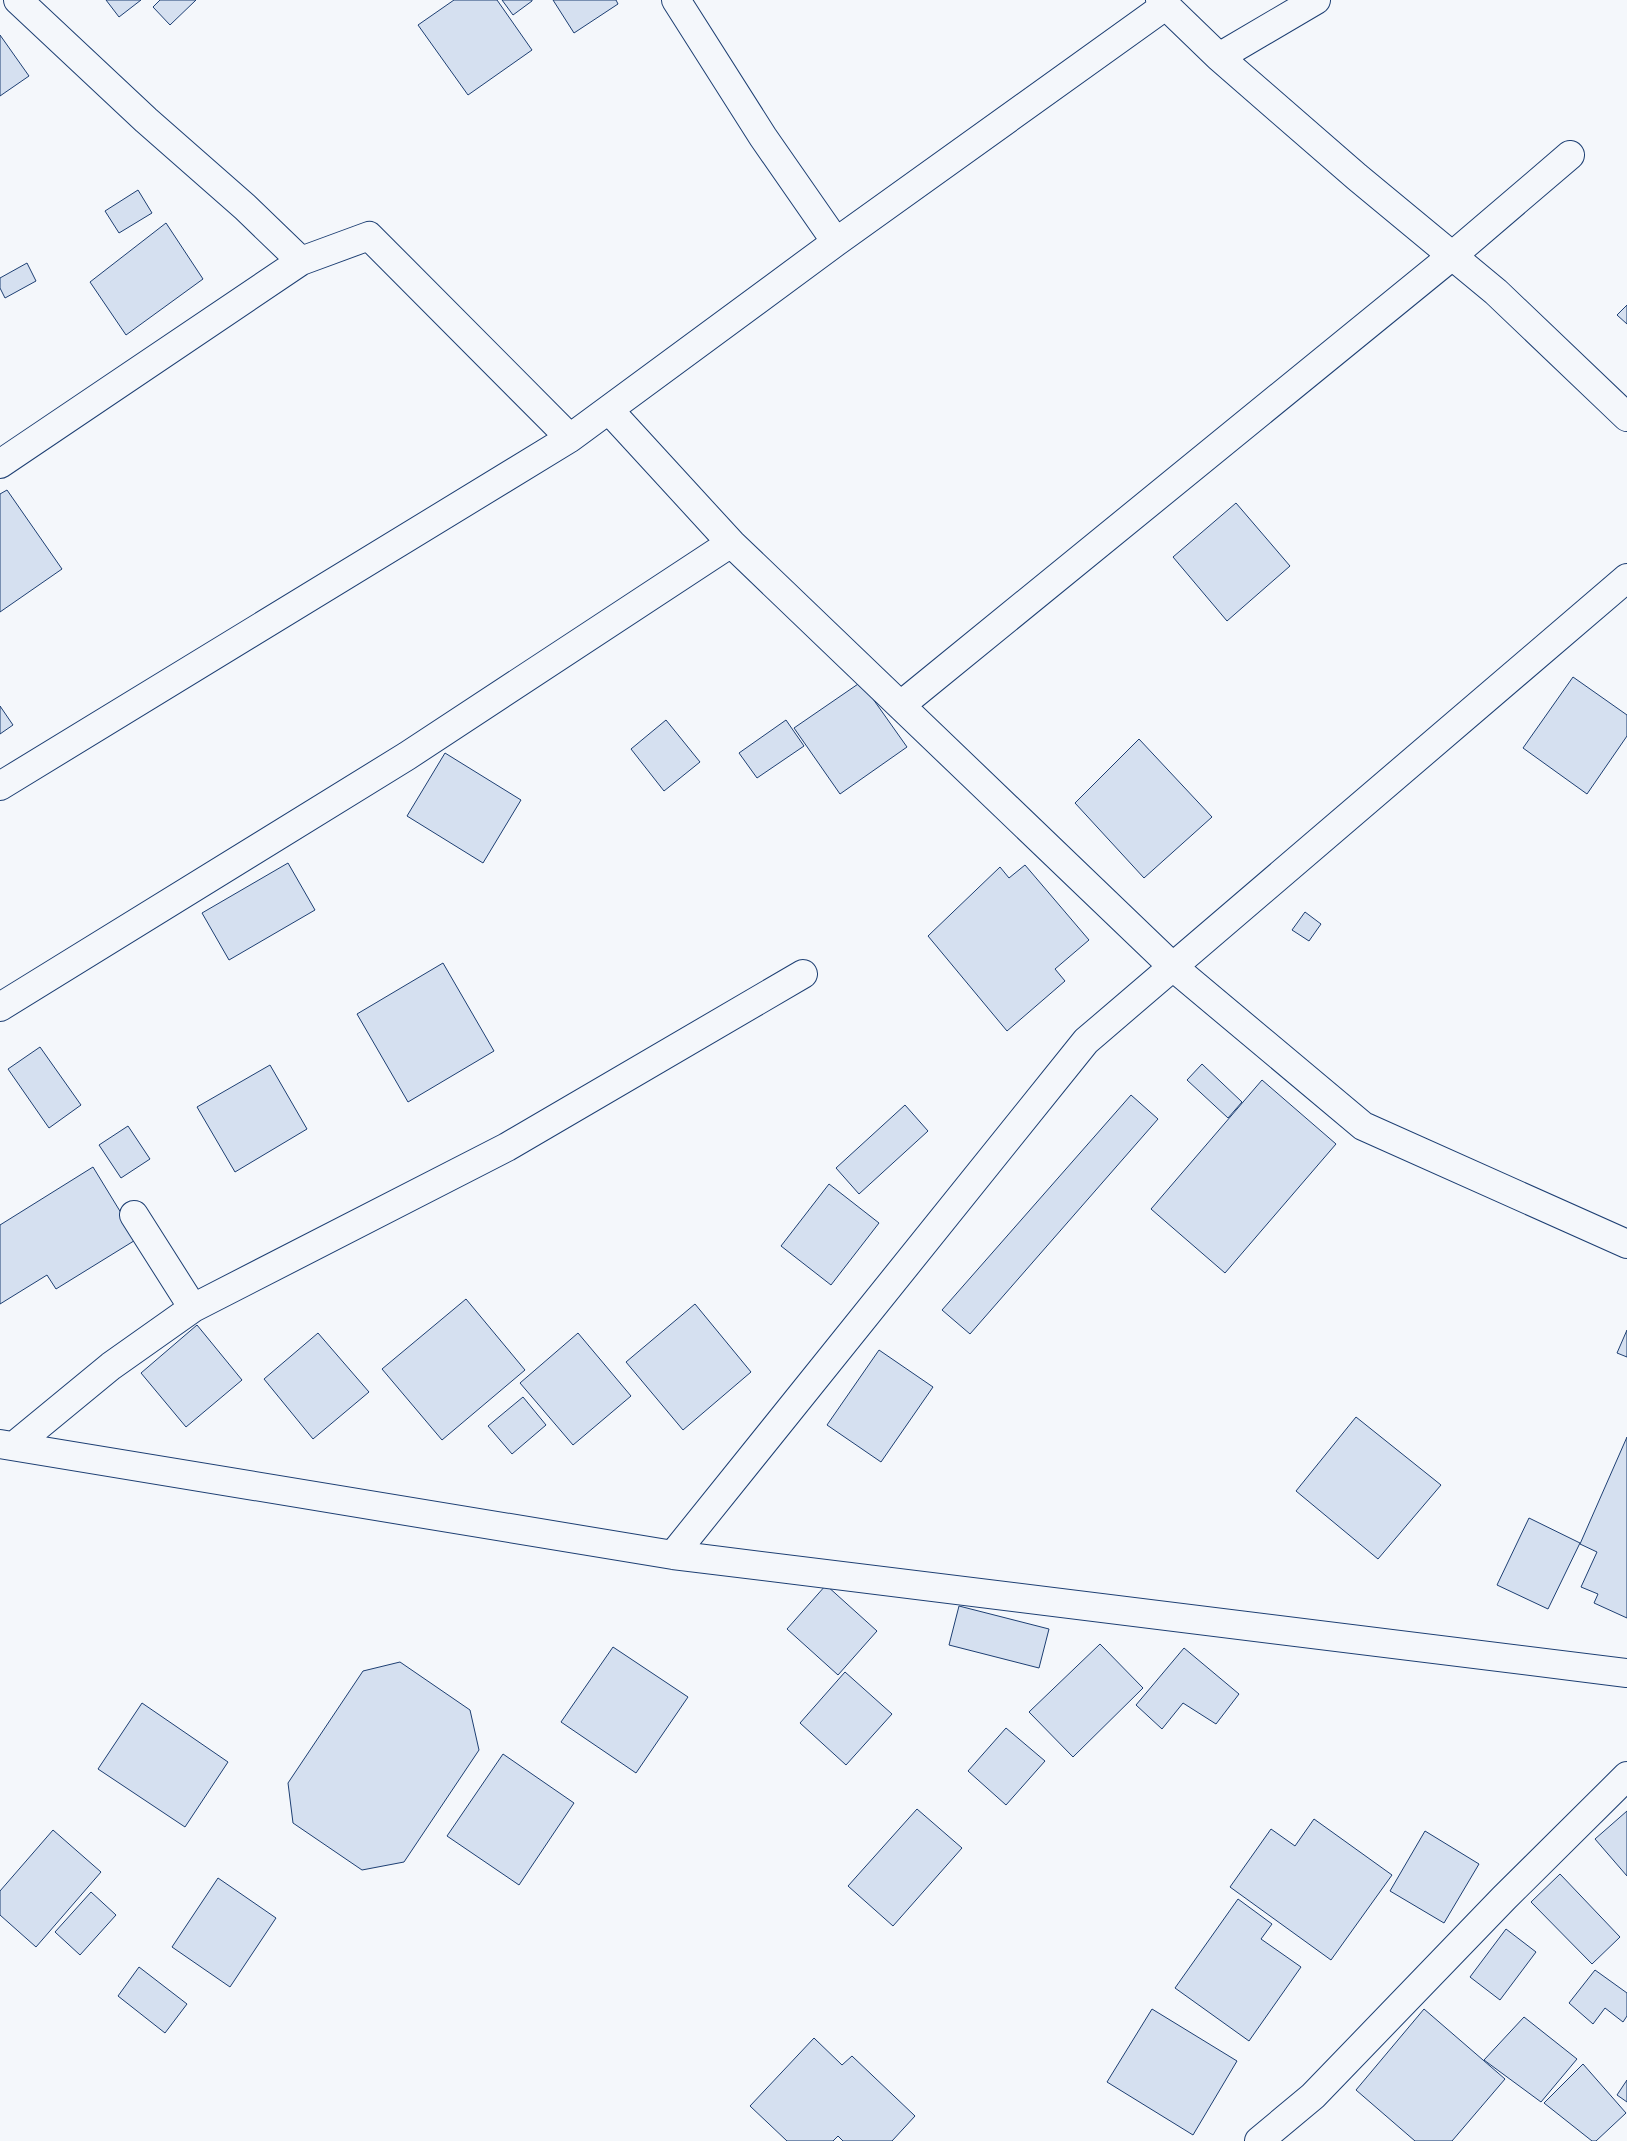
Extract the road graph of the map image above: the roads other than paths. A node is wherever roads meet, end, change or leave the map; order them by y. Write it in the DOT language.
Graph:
graph roads {
  1 [pos="18,0"];
  2 [pos="676,0"];
  3 [pos="1316,0"];
  4 [pos="1162,3"];
  5 [pos="1219,57"];
  6 [pos="1570,155"];
  7 [pos="836,242"];
  8 [pos="1452,256"];
  9 [pos="301,261"];
  10 [pos="609,410"];
  11 [pos="1627,417"];
  12 [pos="570,438"];
  13 [pos="0,464"];
  14 [pos="731,543"];
  15 [pos="1627,578"];
  16 [pos="900,705"];
  17 [pos="0,786"];
  18 [pos="1172,966"];
  19 [pos="803,974"];
  20 [pos="0,1007"];
  21 [pos="134,1215"];
  22 [pos="1627,1244"];
  23 [pos="193,1308"];
  24 [pos="8,1444"];
  25 [pos="673,1555"];
  26 [pos="1627,1673"];
  27 [pos="1627,1776"];
  28 [pos="1259,2141"];
  1 -- 9 [label="street"];
  2 -- 7 [label="street"];
  3 -- 5 [label="street"];
  4 -- 5 [label="street"];
  4 -- 7 [label="street"];
  5 -- 8 [label="street"];
  6 -- 8 [label="street"];
  7 -- 10 [label="street"];
  8 -- 11 [label="street"];
  8 -- 16 [label="street"];
  9 -- 12 [label="street"];
  9 -- 13 [label="street"];
  10 -- 12 [label="street"];
  10 -- 14 [label="street"];
  12 -- 17 [label="street"];
  14 -- 16 [label="street"];
  14 -- 20 [label="street"];
  15 -- 18 [label="street"];
  16 -- 18 [label="street"];
  18 -- 22 [label="street"];
  18 -- 25 [label="street"];
  19 -- 23 [label="street"];
  21 -- 23 [label="street"];
  23 -- 24 [label="street"];
  24 -- 25 [label="street"];
  25 -- 26 [label="street"];
  27 -- 28 [label="street"];
}
